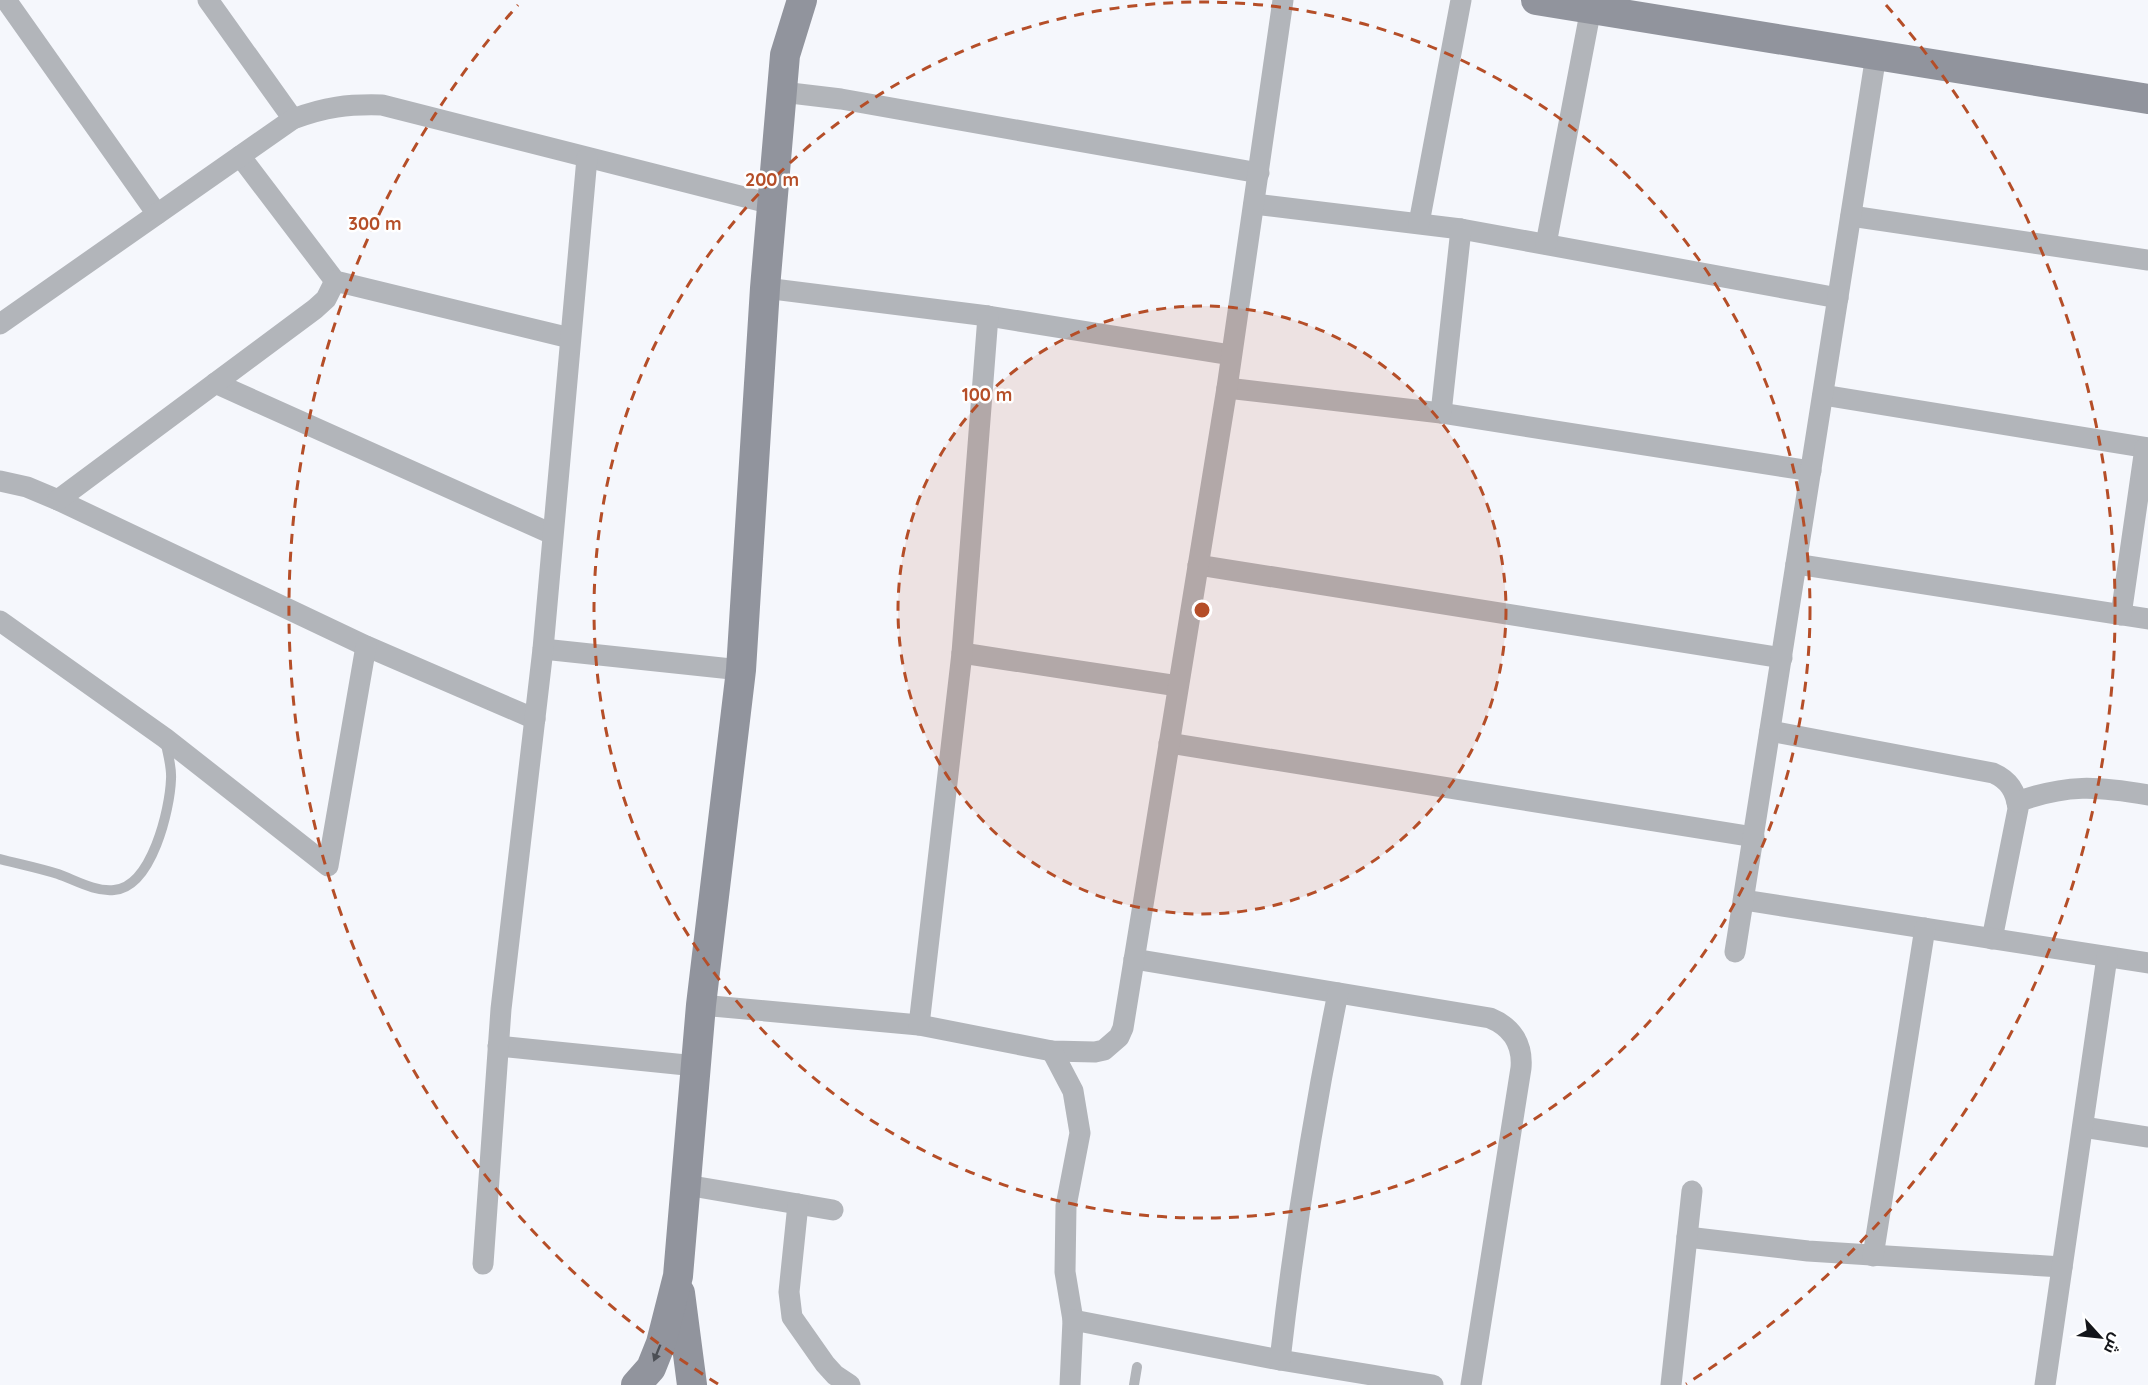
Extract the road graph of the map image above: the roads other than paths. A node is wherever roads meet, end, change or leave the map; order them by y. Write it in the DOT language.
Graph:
graph roads {
  1 [pos="6,0"];
  2 [pos="208,0"];
  3 [pos="778,0"];
  4 [pos="802,0"];
  5 [pos="1283,0"];
  6 [pos="1461,0"];
  7 [pos="1536,0"];
  8 [pos="1584,5"];
  9 [pos="785,55"];
  10 [pos="1876,55"];
  11 [pos="782,92"];
  12 [pos="2148,99"];
  13 [pos="294,119"];
  14 [pos="240,156"];
  15 [pos="588,158"];
  16 [pos="1259,173"];
  17 [pos="772,204"];
  18 [pos="1254,204"];
  19 [pos="157,214"];
  20 [pos="1851,216"];
  21 [pos="1419,223"];
  22 [pos="1461,229"];
  23 [pos="1546,244"];
  24 [pos="2148,260"];
  25 [pos="335,281"];
  26 [pos="765,288"];
  27 [pos="1838,298"];
  28 [pos="988,316"];
  29 [pos="2,320"];
  30 [pos="570,338"];
  31 [pos="1231,356"];
  32 [pos="215,383"];
  33 [pos="1227,388"];
  34 [pos="1823,395"];
  35 [pos="1441,413"];
  36 [pos="2146,448"];
  37 [pos="1811,471"];
  38 [pos="0,481"];
  39 [pos="58,500"];
  40 [pos="552,534"];
  41 [pos="1796,564"];
  42 [pos="1198,565"];
  43 [pos="2121,615"];
  44 [pos="2148,619"];
  45 [pos="0,621"];
  46 [pos="366,646"];
  47 [pos="543,649"];
  48 [pos="962,653"];
  49 [pos="1782,658"];
  50 [pos="741,670"];
  51 [pos="1178,686"];
  52 [pos="535,720"];
  53 [pos="1770,731"];
  54 [pos="165,738"];
  55 [pos="1169,743"];
  56 [pos="2148,795"];
  57 [pos="2017,802"];
  58 [pos="1754,837"];
  59 [pos="0,859"];
  60 [pos="1744,900"];
  61 [pos="1925,928"];
  62 [pos="1992,939"];
  63 [pos="1735,952"];
  64 [pos="2107,957"];
  65 [pos="1134,959"];
  66 [pos="2148,963"];
  67 [pos="1338,993"];
  68 [pos="701,1005"];
  69 [pos="919,1025"];
  70 [pos="498,1046"];
  71 [pos="1052,1051"];
  72 [pos="696,1066"];
  73 [pos="2083,1127"];
  74 [pos="2148,1137"];
  75 [pos="686,1185"];
  76 [pos="1692,1191"];
  77 [pos="798,1204"];
  78 [pos="834,1210"];
  79 [pos="1687,1237"];
  80 [pos="1873,1256"];
  81 [pos="483,1264"];
  82 [pos="2062,1267"];
  83 [pos="678,1276"];
  84 [pos="1072,1320"];
  85 [pos="1280,1360"];
  86 [pos="1137,1367"];
  87 [pos="636,1385"];
  88 [pos="692,1385"];
  89 [pos="850,1385"];
  90 [pos="1070,1385"];
  91 [pos="1134,1385"];
  92 [pos="1433,1385"];
  93 [pos="1471,1385"];
  94 [pos="1671,1385"];
  95 [pos="2044,1385"];
  1 -- 19 [label="street"];
  2 -- 13 [label="street"];
  3 -- 9 [label="street"];
  4 -- 9 [label="street"];
  5 -- 16 [label="street"];
  6 -- 21 [label="street"];
  7 -- 8 [label="street"];
  8 -- 10 [label="street"];
  8 -- 23 [label="street"];
  9 -- 11 [label="street"];
  10 -- 12 [label="street"];
  10 -- 20 [label="street"];
  11 -- 16 [label="street"];
  11 -- 17 [label="street"];
  13 -- 14 [label="street"];
  13 -- 15 [label="street"];
  14 -- 19 [label="street"];
  14 -- 25 [label="street"];
  15 -- 17 [label="street"];
  15 -- 30 [label="street"];
  16 -- 18 [label="street"];
  17 -- 26 [label="street"];
  18 -- 21 [label="street"];
  18 -- 31 [label="street"];
  19 -- 29 [label="street"];
  20 -- 24 [label="street"];
  20 -- 27 [label="street"];
  21 -- 22 [label="street"];
  22 -- 23 [label="street"];
  22 -- 35 [label="street"];
  23 -- 27 [label="street"];
  25 -- 30 [label="street"];
  25 -- 32 [label="street"];
  26 -- 28 [label="street"];
  26 -- 50 [label="street"];
  27 -- 34 [label="street"];
  28 -- 31 [label="street"];
  28 -- 48 [label="street"];
  30 -- 40 [label="street"];
  31 -- 33 [label="street"];
  32 -- 39 [label="street"];
  32 -- 40 [label="street"];
  33 -- 35 [label="street"];
  33 -- 42 [label="street"];
  34 -- 36 [label="street"];
  34 -- 37 [label="street"];
  35 -- 37 [label="street"];
  36 -- 43 [label="street"];
  37 -- 41 [label="street"];
  38 -- 39 [label="street"];
  39 -- 46 [label="street"];
  40 -- 47 [label="street"];
  41 -- 43 [label="street"];
  41 -- 49 [label="street"];
  42 -- 49 [label="street"];
  42 -- 51 [label="street"];
  43 -- 44 [label="street"];
  45 -- 54 [label="street"];
  46 -- 52 [label="street"];
  46 -- 54 [label="street"];
  47 -- 50 [label="street"];
  47 -- 52 [label="street"];
  48 -- 51 [label="street"];
  48 -- 69 [label="street"];
  49 -- 53 [label="street"];
  50 -- 68 [label="street"];
  51 -- 55 [label="street"];
  52 -- 70 [label="street"];
  53 -- 57 [label="street"];
  53 -- 58 [label="street"];
  54 -- 59 [label="lane"];
  55 -- 58 [label="street"];
  55 -- 65 [label="street"];
  56 -- 57 [label="street"];
  57 -- 62 [label="street"];
  58 -- 60 [label="street"];
  60 -- 61 [label="street"];
  60 -- 63 [label="street"];
  61 -- 62 [label="street"];
  61 -- 80 [label="street"];
  62 -- 64 [label="street"];
  64 -- 66 [label="street"];
  64 -- 73 [label="street"];
  65 -- 67 [label="street"];
  65 -- 71 [label="street"];
  67 -- 85 [label="street"];
  67 -- 93 [label="street"];
  68 -- 69 [label="street"];
  68 -- 72 [label="street"];
  69 -- 71 [label="street"];
  70 -- 72 [label="street"];
  70 -- 81 [label="street"];
  71 -- 84 [label="street"];
  72 -- 75 [label="street"];
  73 -- 74 [label="street"];
  73 -- 82 [label="street"];
  75 -- 77 [label="street"];
  75 -- 83 [label="street"];
  76 -- 79 [label="street"];
  77 -- 78 [label="street"];
  77 -- 89 [label="street"];
  79 -- 80 [label="street"];
  79 -- 94 [label="street"];
  80 -- 82 [label="street"];
  82 -- 95 [label="street"];
  83 -- 87 [label="street, one-way"];
  83 -- 88 [label="street"];
  84 -- 85 [label="street"];
  84 -- 90 [label="street"];
  85 -- 92 [label="street"];
  86 -- 91 [label="lane"];
}
